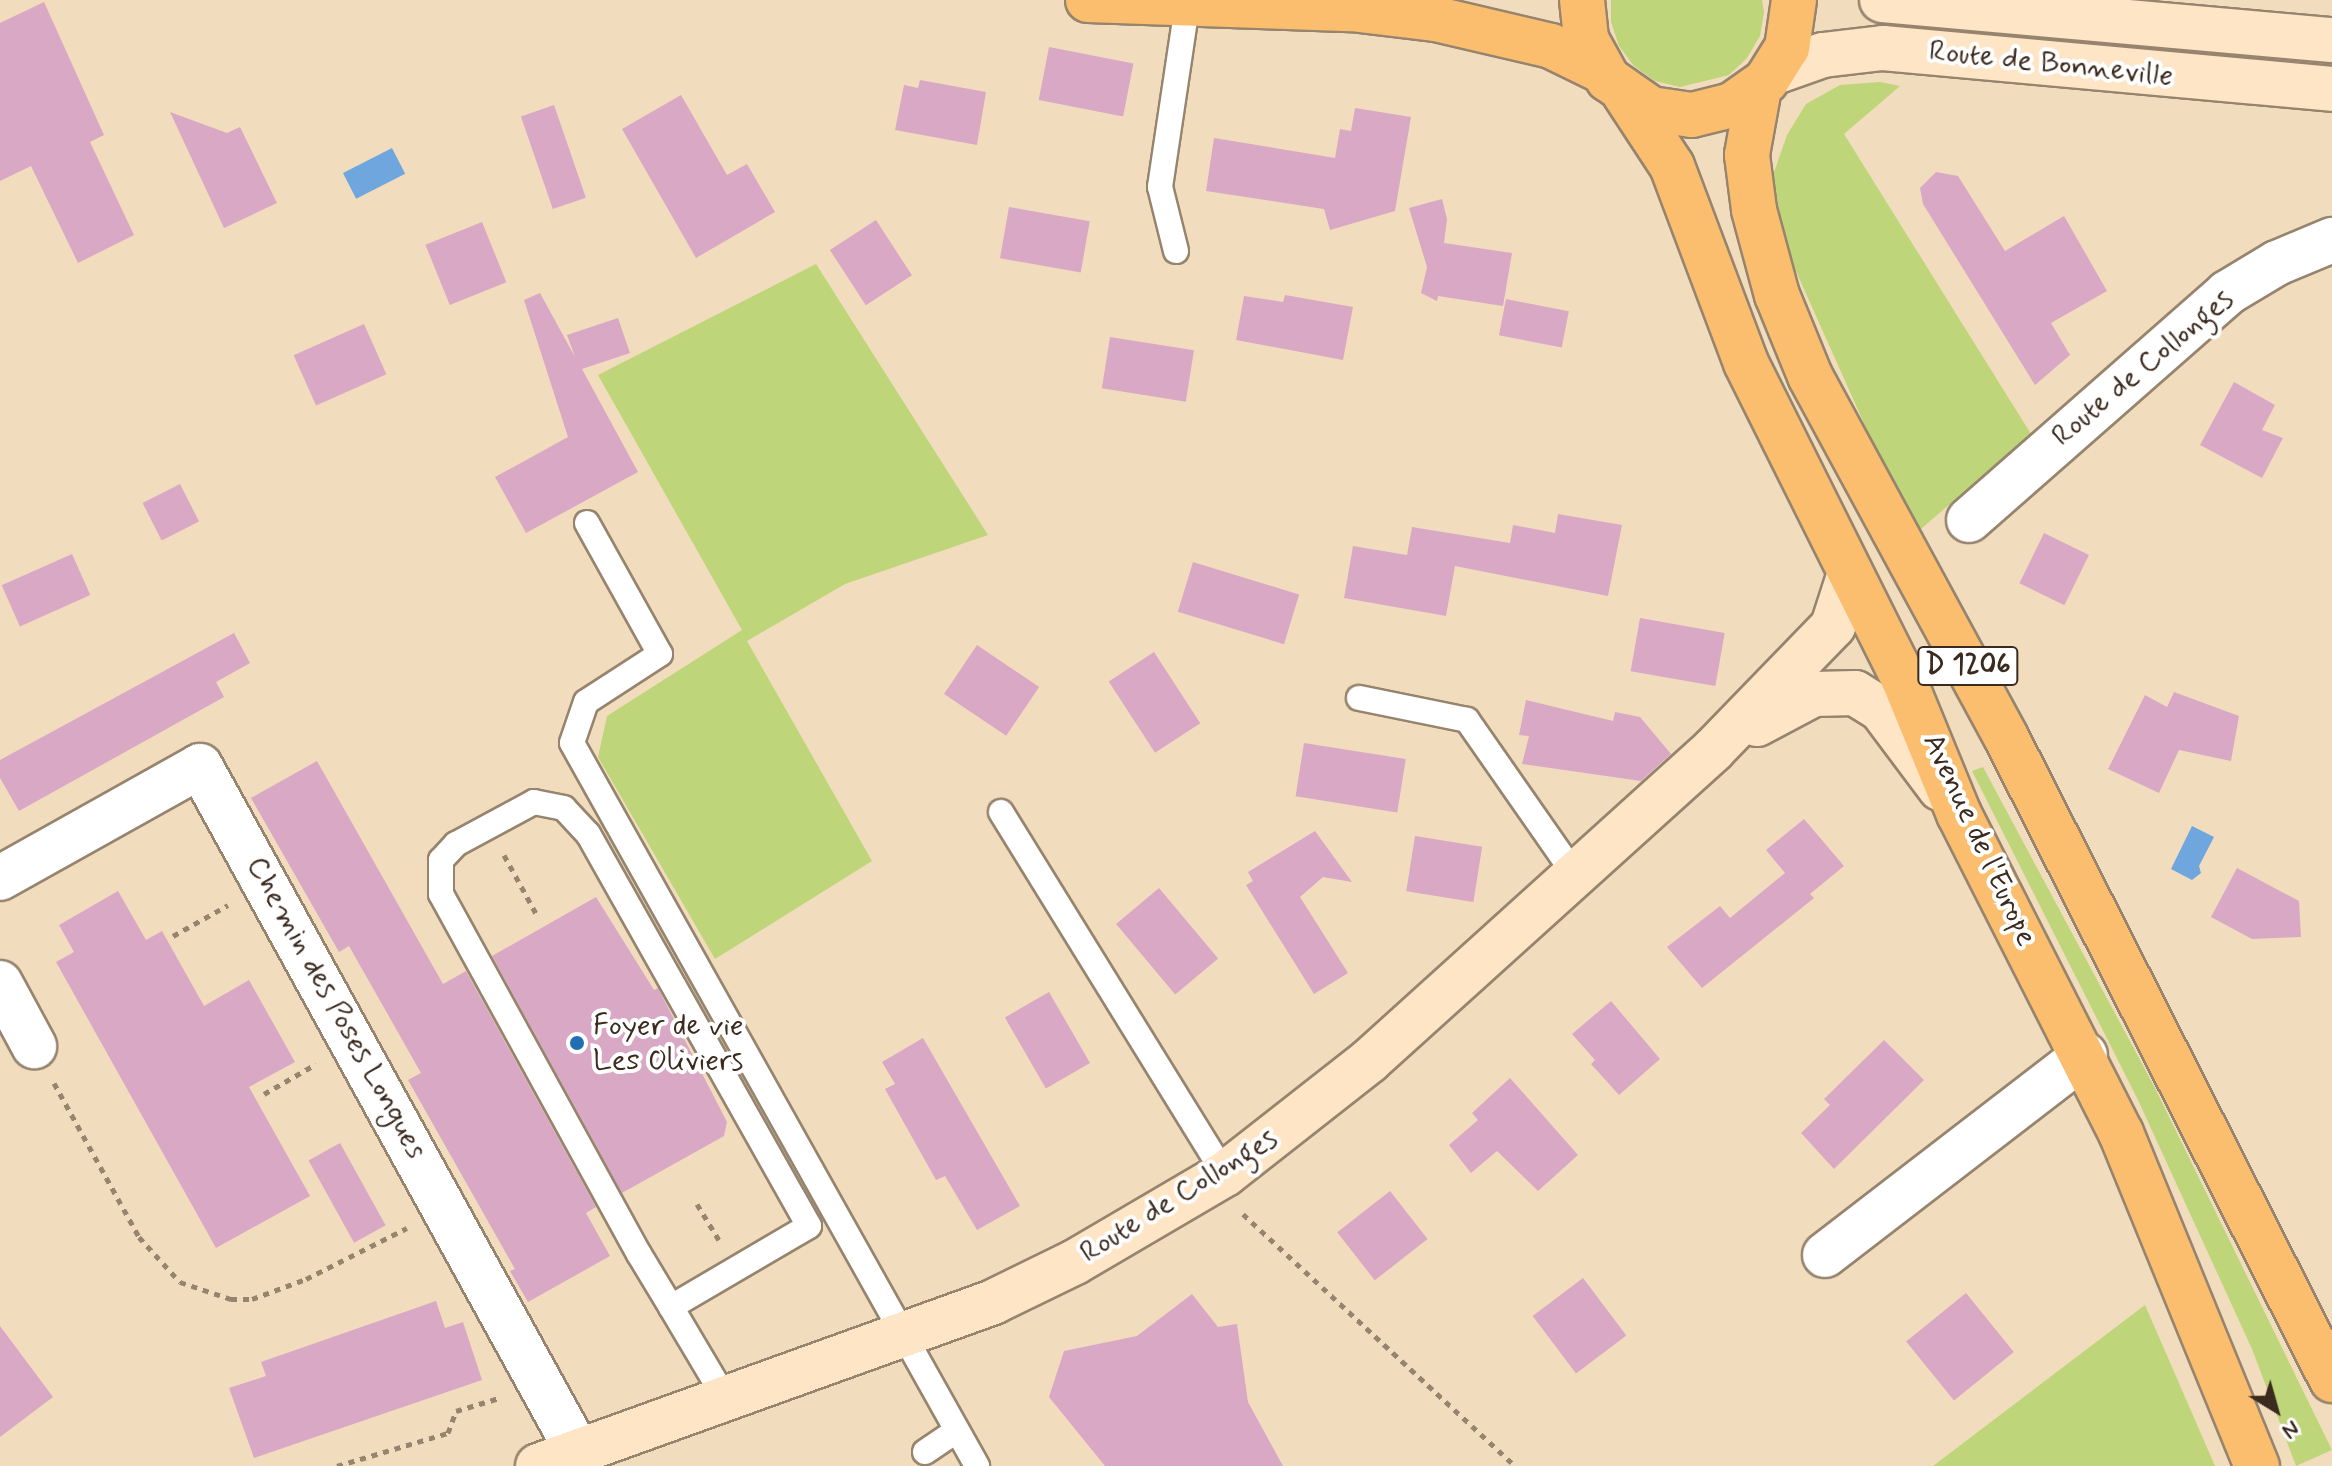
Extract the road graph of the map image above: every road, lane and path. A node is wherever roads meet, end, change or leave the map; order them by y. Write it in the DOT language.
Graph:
graph roads {
  1 [pos="1088,0"];
  2 [pos="1582,0"];
  3 [pos="1794,0"];
  4 [pos="1882,0"];
  5 [pos="1187,6"];
  6 [pos="2332,40"];
  7 [pos="1766,80"];
  8 [pos="1613,82"];
  9 [pos="2332,89"];
  10 [pos="2332,240"];
  11 [pos="1176,251"];
  12 [pos="1969,520"];
  13 [pos="587,523"];
  14 [pos="1850,573"];
  15 [pos="1359,698"];
  16 [pos="1713,750"];
  17 [pos="1001,812"];
  18 [pos="1959,814"];
  19 [pos="488,827"];
  20 [pos="1575,875"];
  21 [pos="0,878"];
  22 [pos="267,882"];
  23 [pos="538,917"];
  24 [pos="173,936"];
  25 [pos="0,983"];
  26 [pos="355,1042"];
  27 [pos="34,1046"];
  28 [pos="2085,1055"];
  29 [pos="264,1094"];
  30 [pos="1217,1179"];
  31 [pos="447,1207"];
  32 [pos="1825,1255"];
  33 [pos="671,1307"];
  34 [pos="903,1336"];
  35 [pos="2332,1380"];
  36 [pos="542,1385"];
  37 [pos="725,1398"];
  38 [pos="956,1431"];
  39 [pos="925,1452"];
  40 [pos="558,1459"];
  41 [pos="337,1466"];
  42 [pos="977,1466"];
  43 [pos="1515,1466"];
  44 [pos="2257,1466"];
  1 -- 5 [label="main road"];
  2 -- 8 [label="main road, Avenue de l'Europe"];
  3 -- 7 [label="main road"];
  4 -- 6 [label="street, Route de Bonneville"];
  5 -- 8 [label="main road"];
  5 -- 11 [label="lane"];
  7 -- 8 [label="main road"];
  7 -- 9 [label="street, Route de Bonneville"];
  7 -- 35 [label="main road, D 1206"];
  8 -- 14 [label="main road, Avenue de l'Europe / D 1206"];
  10 -- 12 [label="street, Route de Collonges"];
  13 -- 34 [label="lane"];
  14 -- 16 [label="street, Route de Collonges"];
  14 -- 18 [label="main road, Avenue de l'Europe / D 1206"];
  15 -- 20 [label="lane"];
  16 -- 18 [label="street, Route de Collonges"];
  16 -- 20 [label="street, Route de Collonges"];
  17 -- 30 [label="lane"];
  18 -- 28 [label="main road, Avenue de l'Europe / D 1206"];
  19 -- 23 [label="path"];
  19 -- 33 [label="lane"];
  19 -- 33 [label="lane"];
  20 -- 30 [label="street, Route de Collonges"];
  21 -- 22 [label="street, Chemin des Poses Longues"];
  22 -- 24 [label="path"];
  22 -- 26 [label="street, Chemin des Poses Longues"];
  25 -- 27 [label="street"];
  26 -- 29 [label="path"];
  26 -- 31 [label="street, Chemin des Poses Longues"];
  27 -- 31 [label="path"];
  28 -- 32 [label="street"];
  28 -- 44 [label="main road, Avenue de l'Europe / D 1206"];
  30 -- 34 [label="street, Route de Collonges"];
  30 -- 43 [label="path"];
  31 -- 36 [label="street, Chemin des Poses Longues"];
  33 -- 37 [label="lane"];
  34 -- 37 [label="street, Route de Collonges"];
  34 -- 38 [label="lane"];
  36 -- 40 [label="street, Chemin des Poses Longues"];
  36 -- 41 [label="path"];
  37 -- 40 [label="street, Route de Collonges"];
  38 -- 39 [label="lane"];
  38 -- 42 [label="lane"];
}
